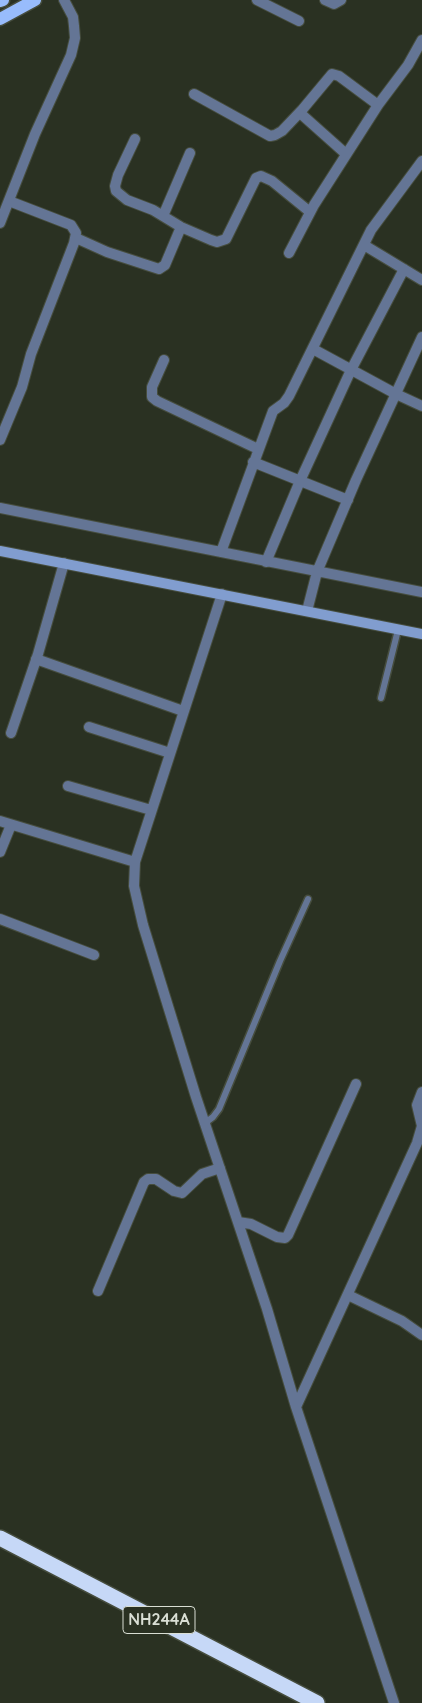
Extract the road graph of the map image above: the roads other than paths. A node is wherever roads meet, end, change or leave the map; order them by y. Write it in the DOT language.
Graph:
graph roads {
  1 [pos="35,0"];
  2 [pos="64,0"];
  3 [pos="257,0"];
  4 [pos="325,0"];
  5 [pos="341,0"];
  6 [pos="0,18"];
  7 [pos="299,21"];
  8 [pos="422,40"];
  9 [pos="194,94"];
  10 [pos="378,105"];
  11 [pos="300,113"];
  12 [pos="135,139"];
  13 [pos="190,153"];
  14 [pos="346,154"];
  15 [pos="422,161"];
  16 [pos="8,201"];
  17 [pos="310,212"];
  18 [pos="163,216"];
  19 [pos="0,223"];
  20 [pos="181,227"];
  21 [pos="76,238"];
  22 [pos="364,246"];
  23 [pos="289,253"];
  24 [pos="404,270"];
  25 [pos="422,280"];
  26 [pos="422,338"];
  27 [pos="313,350"];
  28 [pos="164,360"];
  29 [pos="351,370"];
  30 [pos="396,394"];
  31 [pos="422,406"];
  32 [pos="0,440"];
  33 [pos="258,449"];
  34 [pos="253,462"];
  35 [pos="300,481"];
  36 [pos="348,500"];
  37 [pos="0,508"];
  38 [pos="0,551"];
  39 [pos="221,552"];
  40 [pos="266,562"];
  41 [pos="64,563"];
  42 [pos="316,576"];
  43 [pos="422,591"];
  44 [pos="222,594"];
  45 [pos="307,611"];
  46 [pos="398,630"];
  47 [pos="422,634"];
  48 [pos="36,659"];
  49 [pos="381,698"];
  50 [pos="183,711"];
  51 [pos="89,726"];
  52 [pos="11,733"];
  53 [pos="170,753"];
  54 [pos="68,786"];
  55 [pos="151,810"];
  56 [pos="0,822"];
  57 [pos="11,825"];
  58 [pos="0,852"];
  59 [pos="135,862"];
  60 [pos="308,899"];
  61 [pos="0,919"];
  62 [pos="94,955"];
  63 [pos="356,1084"];
  64 [pos="422,1092"];
  65 [pos="205,1123"];
  66 [pos="220,1168"];
  67 [pos="238,1222"];
  68 [pos="98,1291"];
  69 [pos="348,1295"];
  70 [pos="422,1335"];
  71 [pos="296,1407"];
  72 [pos="0,1538"];
  73 [pos="317,1703"];
  74 [pos="394,1703"];
  1 -- 6 [label="main road"];
  2 -- 16 [label="street"];
  3 -- 7 [label="street"];
  4 -- 5 [label="street"];
  8 -- 10 [label="street"];
  9 -- 11 [label="street"];
  10 -- 11 [label="street"];
  10 -- 14 [label="street"];
  11 -- 14 [label="street"];
  12 -- 18 [label="street"];
  13 -- 18 [label="street"];
  14 -- 17 [label="street"];
  15 -- 22 [label="street"];
  16 -- 19 [label="street"];
  16 -- 21 [label="street"];
  17 -- 20 [label="street"];
  17 -- 23 [label="street"];
  18 -- 20 [label="street"];
  20 -- 21 [label="street"];
  21 -- 32 [label="street"];
  22 -- 24 [label="street"];
  22 -- 27 [label="street"];
  24 -- 25 [label="street"];
  24 -- 29 [label="street"];
  26 -- 30 [label="street"];
  27 -- 29 [label="street"];
  27 -- 33 [label="street"];
  28 -- 33 [label="street"];
  29 -- 30 [label="street"];
  29 -- 35 [label="street"];
  30 -- 31 [label="street"];
  30 -- 36 [label="street"];
  33 -- 34 [label="street"];
  34 -- 35 [label="street"];
  34 -- 39 [label="street"];
  35 -- 36 [label="street"];
  35 -- 40 [label="street"];
  36 -- 42 [label="street"];
  37 -- 39 [label="street"];
  38 -- 41 [label="street"];
  39 -- 40 [label="street"];
  40 -- 42 [label="street"];
  41 -- 44 [label="street"];
  41 -- 48 [label="street"];
  42 -- 43 [label="street"];
  42 -- 45 [label="street"];
  44 -- 45 [label="street"];
  44 -- 50 [label="street"];
  45 -- 46 [label="street"];
  46 -- 47 [label="street"];
  46 -- 49 [label="lane"];
  48 -- 50 [label="street"];
  48 -- 52 [label="street"];
  50 -- 53 [label="street"];
  51 -- 53 [label="street"];
  53 -- 55 [label="street"];
  54 -- 55 [label="street"];
  55 -- 59 [label="street"];
  56 -- 57 [label="street"];
  57 -- 58 [label="street"];
  57 -- 59 [label="street"];
  59 -- 65 [label="street"];
  60 -- 65 [label="lane"];
  61 -- 62 [label="street"];
  63 -- 67 [label="street"];
  64 -- 69 [label="street"];
  65 -- 66 [label="street"];
  66 -- 67 [label="street"];
  66 -- 68 [label="street"];
  67 -- 71 [label="street"];
  69 -- 70 [label="street"];
  69 -- 71 [label="street"];
  71 -- 74 [label="street"];
  72 -- 73 [label="highway, NH244A"];
}
